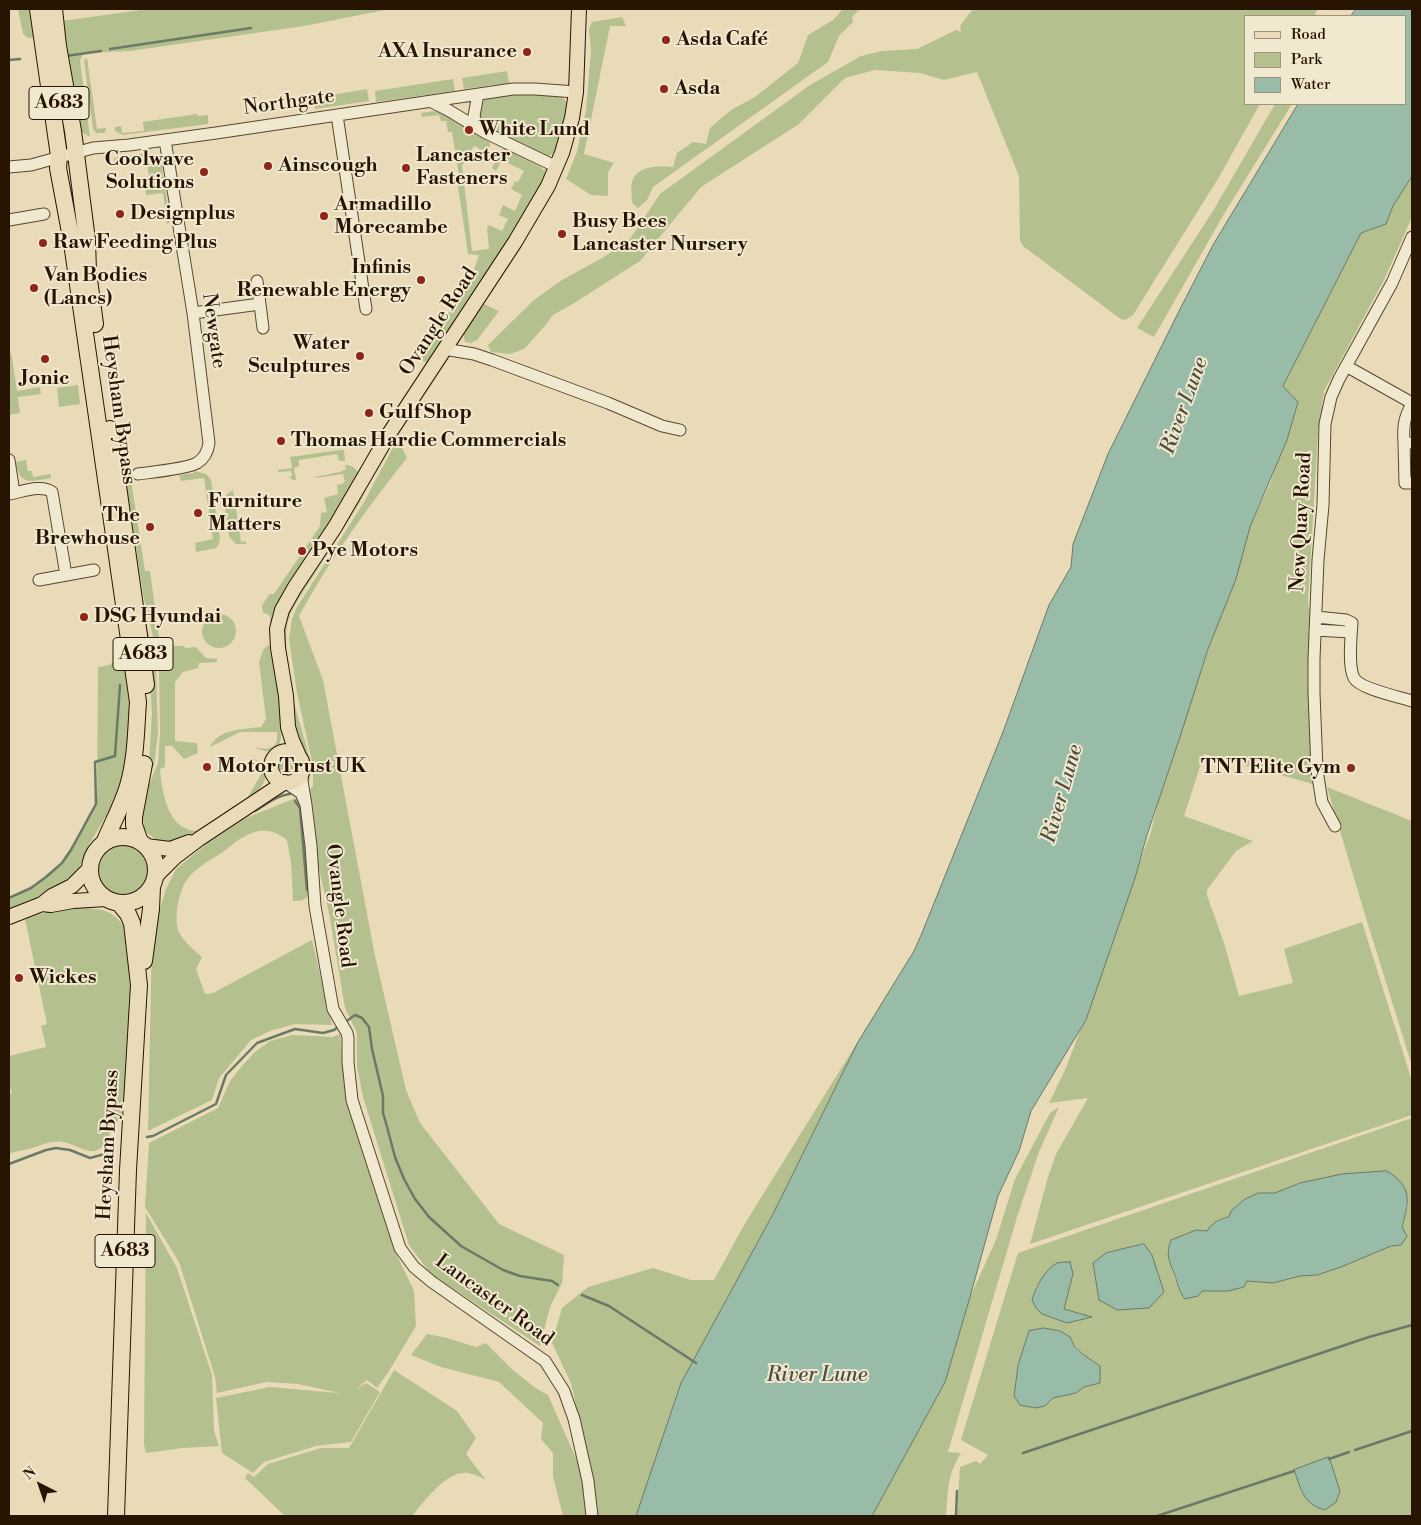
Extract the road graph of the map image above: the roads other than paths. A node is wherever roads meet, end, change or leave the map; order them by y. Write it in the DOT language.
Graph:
graph roads {
  1 [pos="38,9"];
  2 [pos="54,9"];
  3 [pos="579,9"];
  4 [pos="52,41"];
  5 [pos="576,92"];
  6 [pos="478,94"];
  7 [pos="432,102"];
  8 [pos="337,115"];
  9 [pos="478,128"];
  10 [pos="165,140"];
  11 [pos="76,152"];
  12 [pos="59,156"];
  13 [pos="557,167"];
  14 [pos="9,168"];
  15 [pos="44,214"];
  16 [pos="9,220"];
  17 [pos="1412,237"];
  18 [pos="72,244"];
  19 [pos="257,281"];
  20 [pos="260,304"];
  21 [pos="366,309"];
  22 [pos="192,314"];
  23 [pos="263,328"];
  24 [pos="444,349"];
  25 [pos="1346,366"];
  26 [pos="1412,403"];
  27 [pos="680,430"];
  28 [pos="1408,443"];
  29 [pos="9,460"];
  30 [pos="138,474"];
  31 [pos="1412,483"];
  32 [pos="11,493"];
  33 [pos="94,570"];
  34 [pos="66,575"];
  35 [pos="39,580"];
  36 [pos="1316,616"];
  37 [pos="1315,630"];
  38 [pos="1351,632"];
  39 [pos="1412,700"];
  40 [pos="288,726"];
  41 [pos="279,753"];
  42 [pos="301,763"];
  43 [pos="272,771"];
  44 [pos="286,782"];
  45 [pos="306,805"];
  46 [pos="247,807"];
  47 [pos="1335,826"];
  48 [pos="199,839"];
  49 [pos="104,843"];
  50 [pos="143,844"];
  51 [pos="90,868"];
  52 [pos="154,882"];
  53 [pos="113,901"];
  54 [pos="42,904"];
  55 [pos="9,917"];
  56 [pos="139,985"];
  57 [pos="347,1033"];
  58 [pos="116,1516"];
  59 [pos="592,1516"];
  1 -- 4 [label="highway, Heysham Bypass / A683"];
  2 -- 4 [label="highway, Heysham Bypass / A683"];
  3 -- 5 [label="main road, Ovangle Road"];
  4 -- 11 [label="highway, Heysham Bypass / A683"];
  4 -- 12 [label="highway, A683"];
  5 -- 6 [label="street, Northgate"];
  5 -- 13 [label="main road, Ovangle Road"];
  6 -- 7 [label="street, Northgate"];
  6 -- 9 [label="street"];
  7 -- 8 [label="street, Northgate"];
  7 -- 9 [label="street"];
  8 -- 10 [label="street, Northgate"];
  8 -- 21 [label="street"];
  9 -- 13 [label="street"];
  10 -- 11 [label="street, Northgate"];
  10 -- 22 [label="street, Newgate"];
  11 -- 12 [label="street, Northgate"];
  11 -- 18 [label="highway, A683"];
  11 -- 50 [label="highway, Heysham Bypass / A683"];
  12 -- 14 [label="street, Northgate"];
  12 -- 18 [label="highway, Heysham Bypass / A683"];
  13 -- 24 [label="main road, Ovangle Road"];
  15 -- 16 [label="street"];
  17 -- 25 [label="street, New Quay Road"];
  18 -- 49 [label="highway, Heysham Bypass / A683"];
  19 -- 20 [label="street"];
  20 -- 22 [label="street"];
  20 -- 23 [label="street"];
  22 -- 30 [label="street, Newgate"];
  24 -- 27 [label="street"];
  24 -- 40 [label="main road, Ovangle Road"];
  25 -- 26 [label="street"];
  25 -- 36 [label="street, New Quay Road"];
  26 -- 28 [label="street"];
  28 -- 31 [label="street"];
  29 -- 32 [label="street"];
  32 -- 34 [label="street"];
  33 -- 34 [label="street"];
  34 -- 35 [label="street"];
  36 -- 37 [label="street, New Quay Road"];
  36 -- 38 [label="street"];
  37 -- 38 [label="street"];
  37 -- 47 [label="street, New Quay Road"];
  38 -- 39 [label="street"];
  40 -- 41 [label="main road, Ovangle Road"];
  40 -- 42 [label="main road, Ovangle Road"];
  41 -- 42 [label="main road"];
  41 -- 43 [label="main road"];
  42 -- 44 [label="main road"];
  42 -- 45 [label="street, Ovangle Road"];
  43 -- 44 [label="main road"];
  43 -- 46 [label="main road"];
  44 -- 45 [label="street"];
  44 -- 46 [label="main road"];
  45 -- 57 [label="street, Ovangle Road"];
  46 -- 48 [label="main road"];
  48 -- 50 [label="main road"];
  48 -- 52 [label="main road"];
  49 -- 50 [label="highway"];
  49 -- 51 [label="highway, A683"];
  50 -- 52 [label="highway, A683"];
  51 -- 53 [label="highway, A683"];
  51 -- 54 [label="main road"];
  52 -- 53 [label="highway"];
  52 -- 56 [label="highway, Heysham Bypass / A683"];
  53 -- 54 [label="main road"];
  53 -- 56 [label="highway, Heysham Bypass / A683"];
  54 -- 55 [label="main road"];
  56 -- 58 [label="highway, Heysham Bypass / A683"];
  57 -- 59 [label="street, Lancaster Road"];
}
